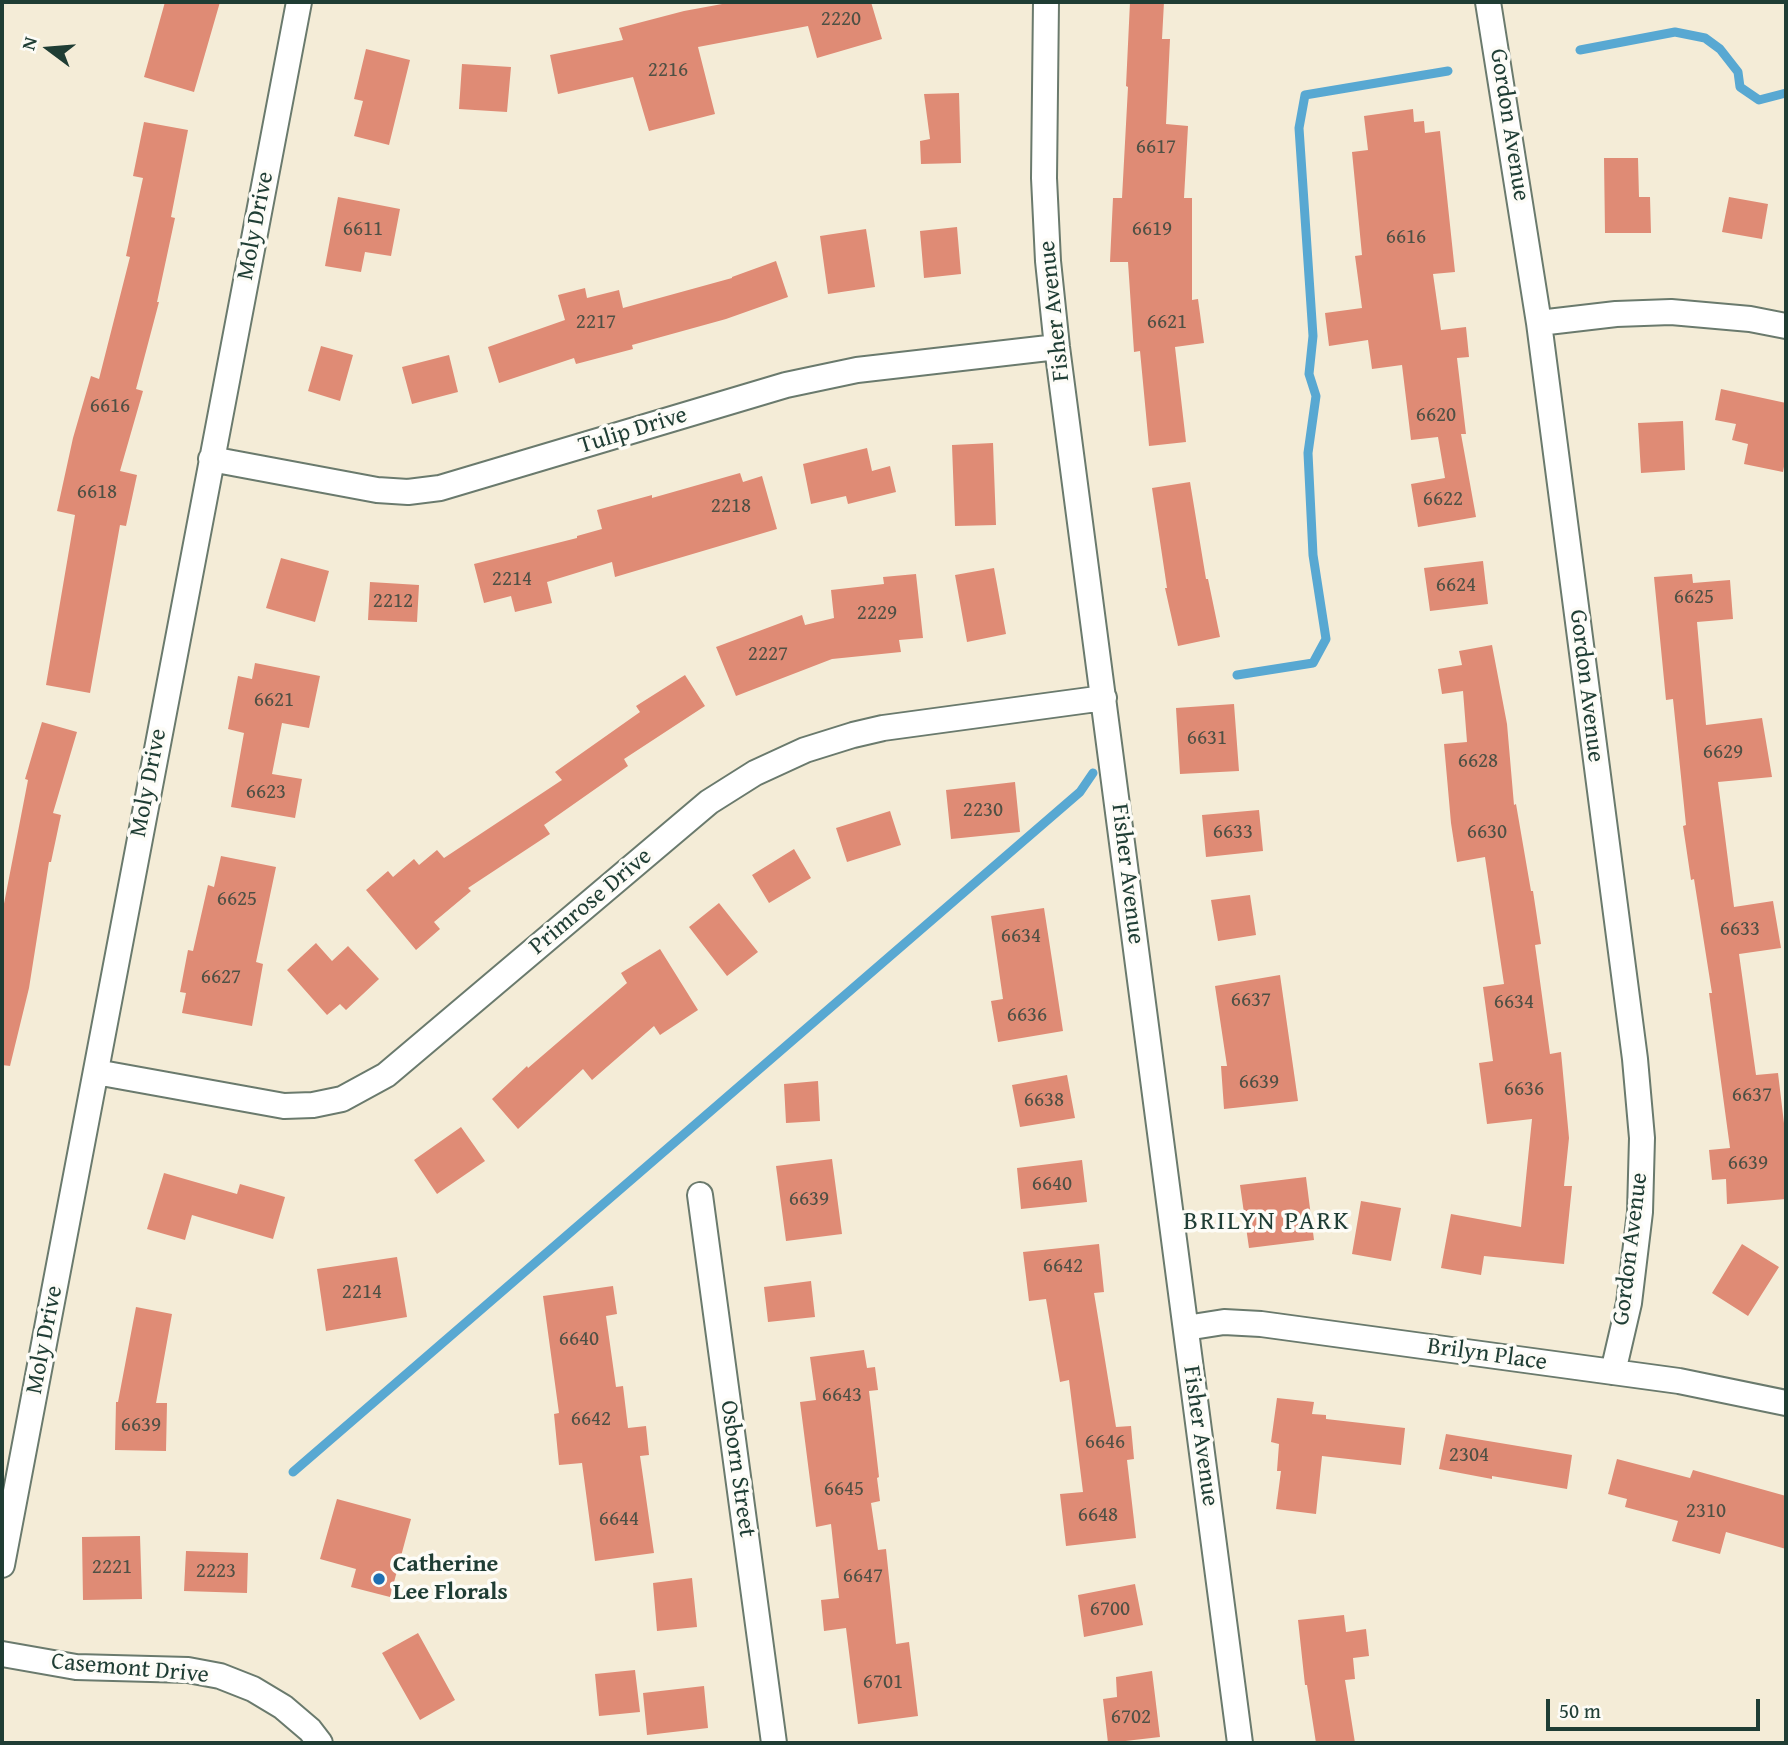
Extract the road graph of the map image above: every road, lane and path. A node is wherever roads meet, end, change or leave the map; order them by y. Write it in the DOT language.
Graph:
graph roads {
  1 [pos="299,2"];
  2 [pos="1046,2"];
  3 [pos="1488,2"];
  4 [pos="1539,323"];
  5 [pos="1786,326"];
  6 [pos="1057,347"];
  7 [pos="211,459"];
  8 [pos="1104,698"];
  9 [pos="96,1072"];
  10 [pos="700,1195"];
  11 [pos="1186,1328"];
  12 [pos="1613,1372"];
  13 [pos="1786,1403"];
  14 [pos="2,1565"];
  15 [pos="2,1654"];
  16 [pos="320,1743"];
  17 [pos="774,1743"];
  18 [pos="1240,1743"];
  1 -- 7 [label="street, Moly Drive"];
  2 -- 6 [label="street, Fisher Avenue"];
  3 -- 4 [label="street, Gordon Avenue"];
  4 -- 5 [label="street"];
  4 -- 12 [label="street, Gordon Avenue"];
  6 -- 7 [label="street, Tulip Drive"];
  6 -- 8 [label="street, Fisher Avenue"];
  7 -- 9 [label="street, Moly Drive"];
  8 -- 9 [label="street, Primrose Drive"];
  8 -- 11 [label="street, Fisher Avenue"];
  9 -- 14 [label="street, Moly Drive"];
  10 -- 17 [label="street, Osborn Street"];
  11 -- 12 [label="street, Brilyn Place"];
  11 -- 18 [label="street, Fisher Avenue"];
  12 -- 13 [label="street, Brilyn Place"];
  15 -- 16 [label="street, Casemont Drive"];
}
